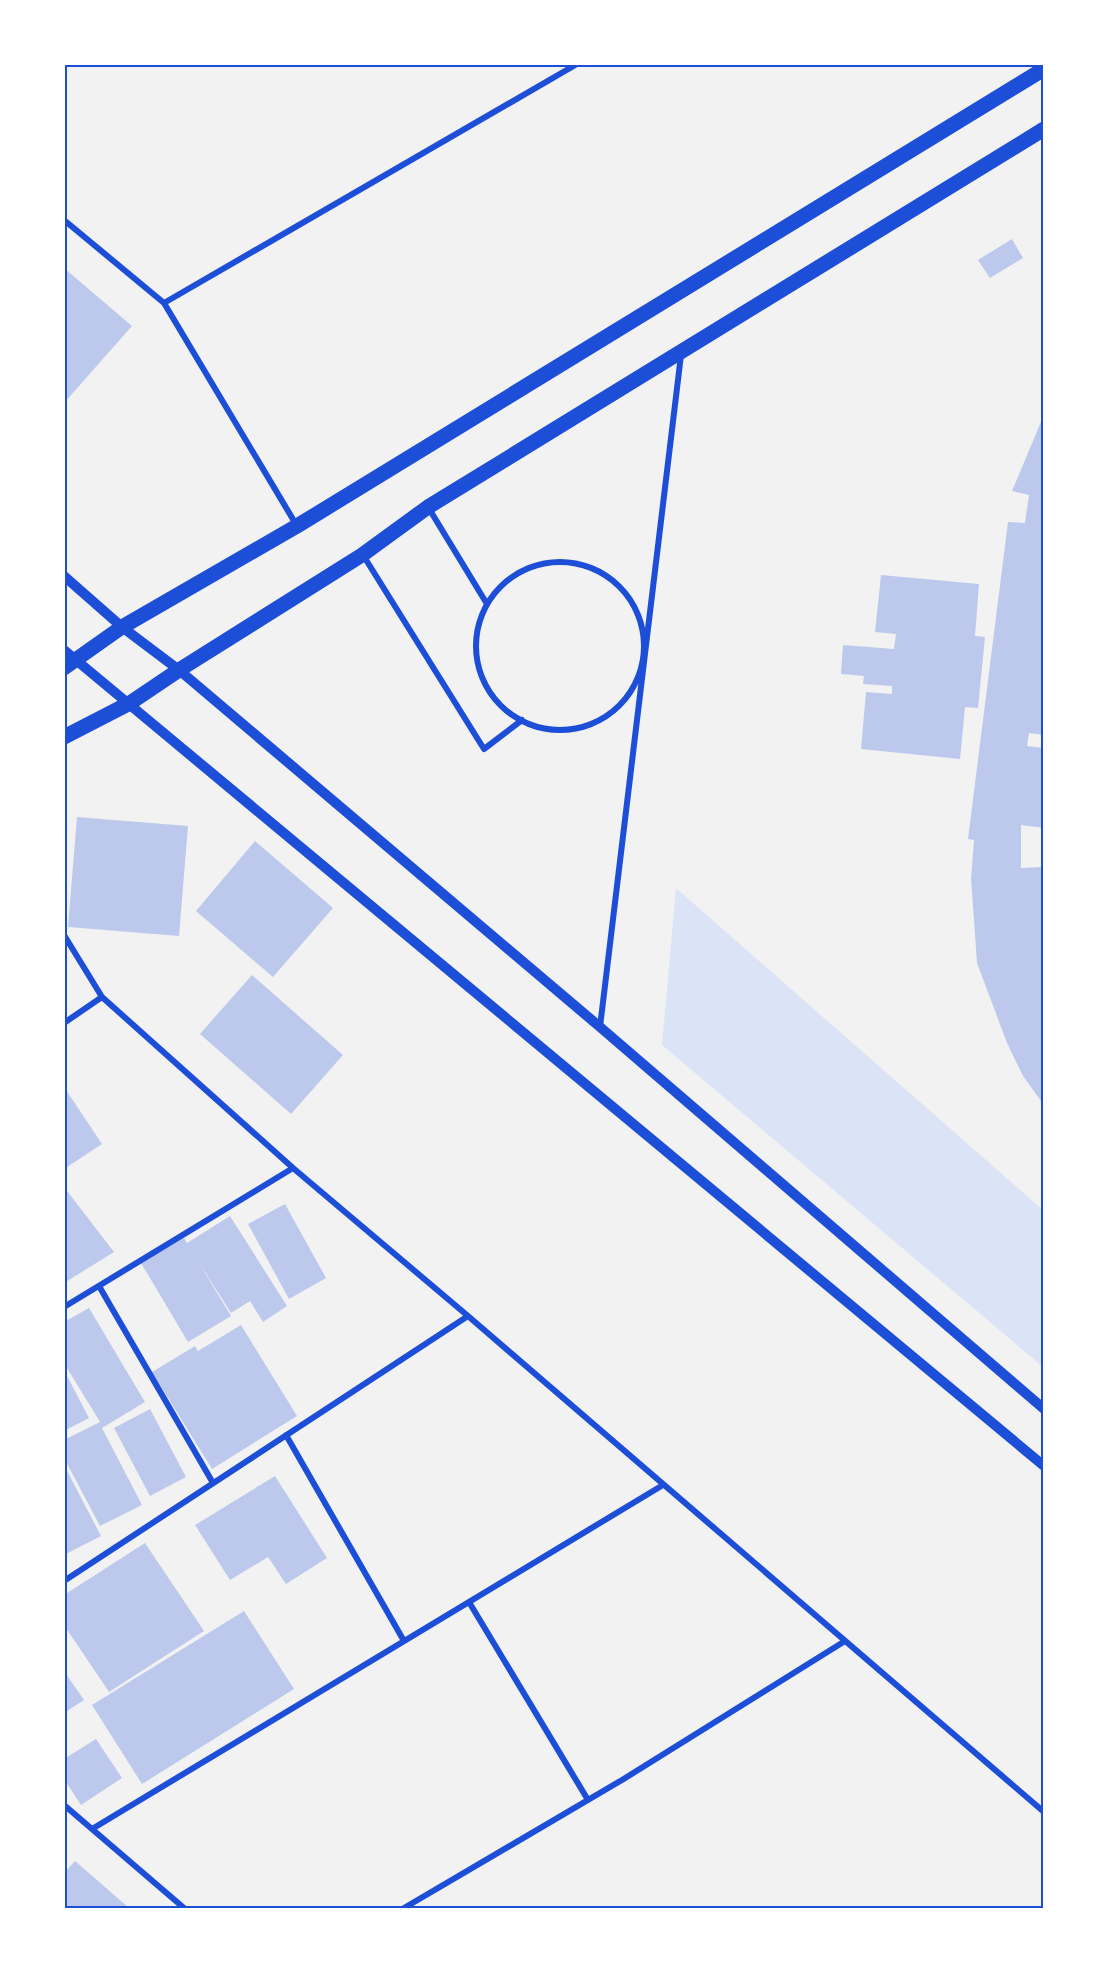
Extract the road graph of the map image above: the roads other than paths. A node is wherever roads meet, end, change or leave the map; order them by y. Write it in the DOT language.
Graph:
graph roads {
  1 [pos="577,64"];
  2 [pos="1044,69"];
  3 [pos="1044,129"];
  4 [pos="64,220"];
  5 [pos="164,303"];
  6 [pos="682,351"];
  7 [pos="428,507"];
  8 [pos="297,526"];
  9 [pos="362,555"];
  10 [pos="64,576"];
  11 [pos="487,604"];
  12 [pos="122,627"];
  13 [pos="645,648"];
  14 [pos="68,660"];
  15 [pos="179,670"];
  16 [pos="130,703"];
  17 [pos="522,720"];
  18 [pos="64,737"];
  19 [pos="64,935"];
  20 [pos="102,997"];
  21 [pos="64,1023"];
  22 [pos="600,1027"];
  23 [pos="292,1168"];
  24 [pos="99,1286"];
  25 [pos="64,1307"];
  26 [pos="468,1316"];
  27 [pos="1044,1408"];
  28 [pos="286,1435"];
  29 [pos="1044,1466"];
  30 [pos="213,1483"];
  31 [pos="663,1485"];
  32 [pos="64,1581"];
  33 [pos="469,1602"];
  34 [pos="404,1641"];
  35 [pos="845,1641"];
  36 [pos="588,1800"];
  37 [pos="64,1805"];
  38 [pos="1044,1812"];
  39 [pos="92,1829"];
  40 [pos="184,1908"];
  41 [pos="404,1908"];
  1 -- 5 [label="street"];
  2 -- 8 [label="main road"];
  3 -- 6 [label="main road"];
  4 -- 5 [label="street"];
  5 -- 8 [label="street"];
  6 -- 7 [label="main road"];
  6 -- 13 [label="street"];
  7 -- 9 [label="main road"];
  7 -- 11 [label="street"];
  8 -- 12 [label="main road"];
  9 -- 15 [label="main road"];
  9 -- 17 [label="street"];
  10 -- 12 [label="street"];
  11 -- 13 [label="street"];
  11 -- 17 [label="street"];
  12 -- 14 [label="main road"];
  12 -- 15 [label="street"];
  13 -- 17 [label="street"];
  13 -- 22 [label="street"];
  14 -- 16 [label="street"];
  15 -- 16 [label="main road"];
  15 -- 22 [label="street"];
  16 -- 18 [label="main road"];
  16 -- 29 [label="street"];
  19 -- 20 [label="street"];
  20 -- 21 [label="street"];
  20 -- 23 [label="street"];
  22 -- 27 [label="street"];
  23 -- 24 [label="street"];
  23 -- 26 [label="street"];
  24 -- 25 [label="street"];
  24 -- 30 [label="street"];
  26 -- 28 [label="street"];
  26 -- 31 [label="street"];
  28 -- 30 [label="street"];
  28 -- 34 [label="street"];
  30 -- 32 [label="street"];
  31 -- 33 [label="street"];
  31 -- 35 [label="street"];
  33 -- 34 [label="street"];
  33 -- 36 [label="street"];
  34 -- 39 [label="street"];
  35 -- 36 [label="street"];
  35 -- 38 [label="street"];
  36 -- 41 [label="street"];
  37 -- 39 [label="street"];
  39 -- 40 [label="street"];
}
